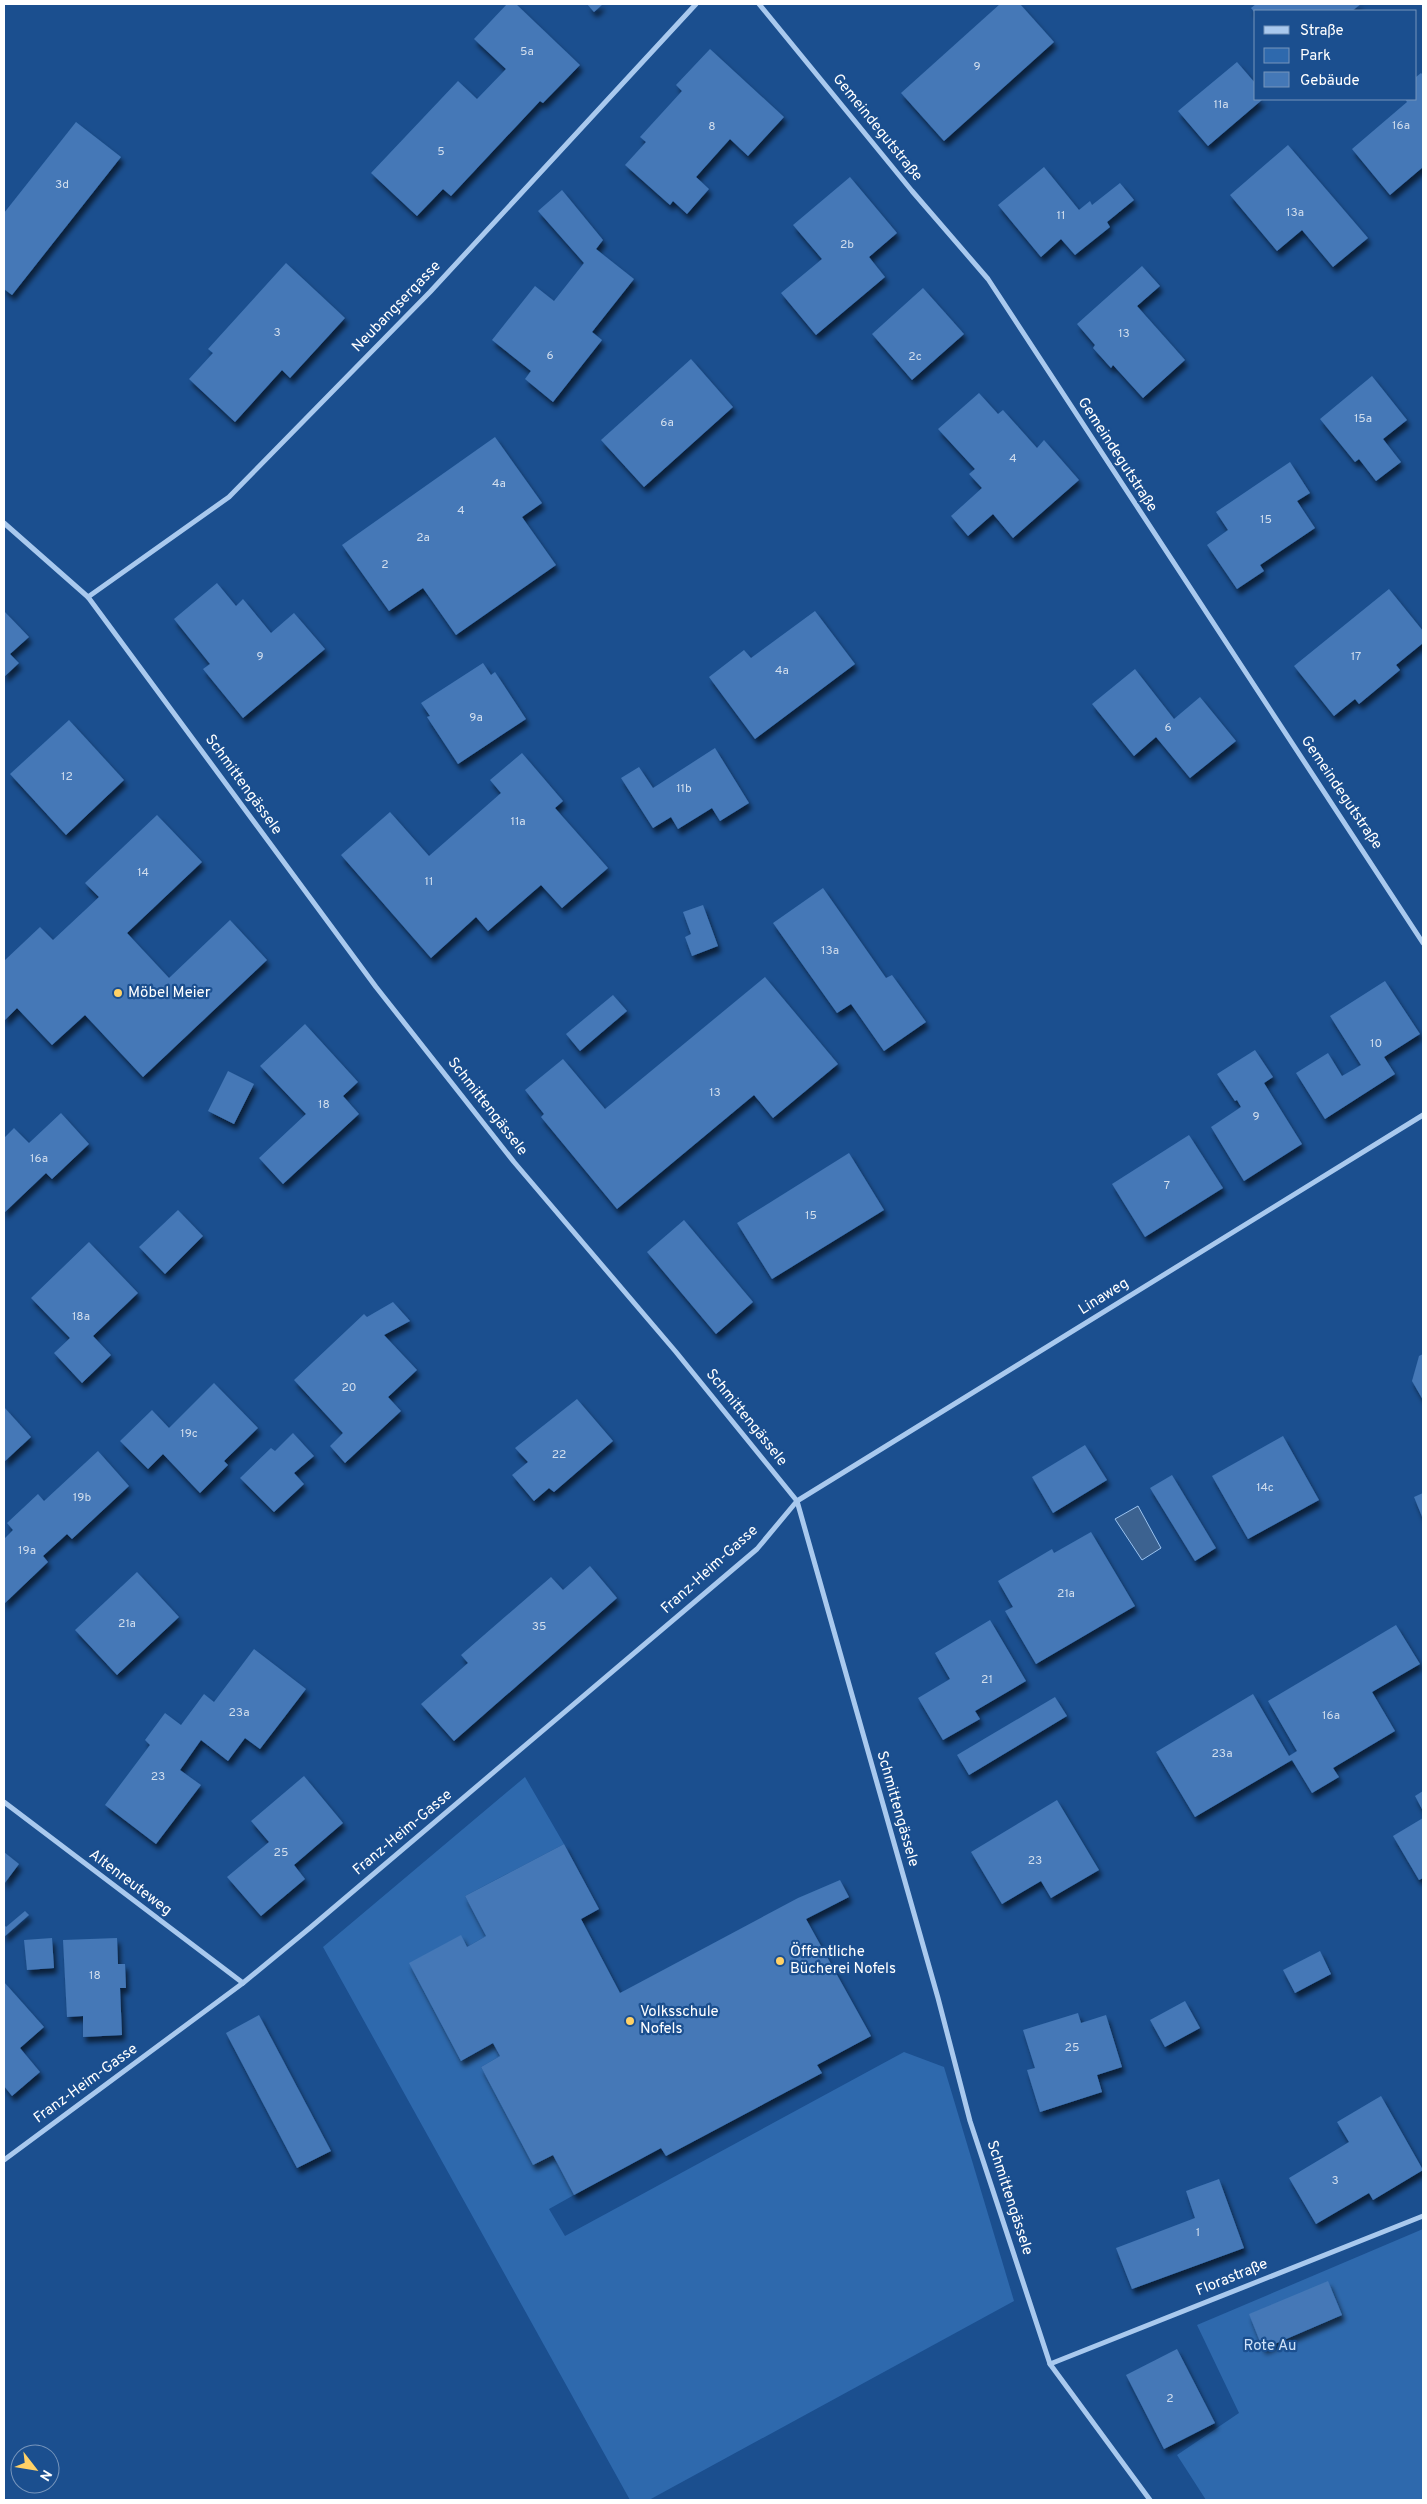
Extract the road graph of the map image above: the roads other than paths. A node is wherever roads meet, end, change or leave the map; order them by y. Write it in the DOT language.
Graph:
graph roads {
  1 [pos="696,4"];
  2 [pos="759,4"];
  3 [pos="4,524"];
  4 [pos="88,597"];
  5 [pos="1423,943"];
  6 [pos="1423,1115"];
  7 [pos="797,1501"];
  8 [pos="4,1802"];
  9 [pos="243,1983"];
  10 [pos="4,2160"];
  11 [pos="1423,2216"];
  12 [pos="1050,2364"];
  13 [pos="1150,2500"];
  1 -- 4 [label="street, Neubangsergasse"];
  2 -- 5 [label="street, Gemeindegutstraße"];
  3 -- 4 [label="street, Schmittengässele"];
  4 -- 7 [label="street, Schmittengässele"];
  6 -- 7 [label="street, Linaweg"];
  7 -- 9 [label="street, Franz-Heim-Gasse"];
  7 -- 12 [label="street, Schmittengässele"];
  8 -- 9 [label="street, Altenreuteweg"];
  9 -- 10 [label="street, Franz-Heim-Gasse"];
  11 -- 12 [label="street, Florastraße"];
  12 -- 13 [label="street, Schmittengässele"];
}
